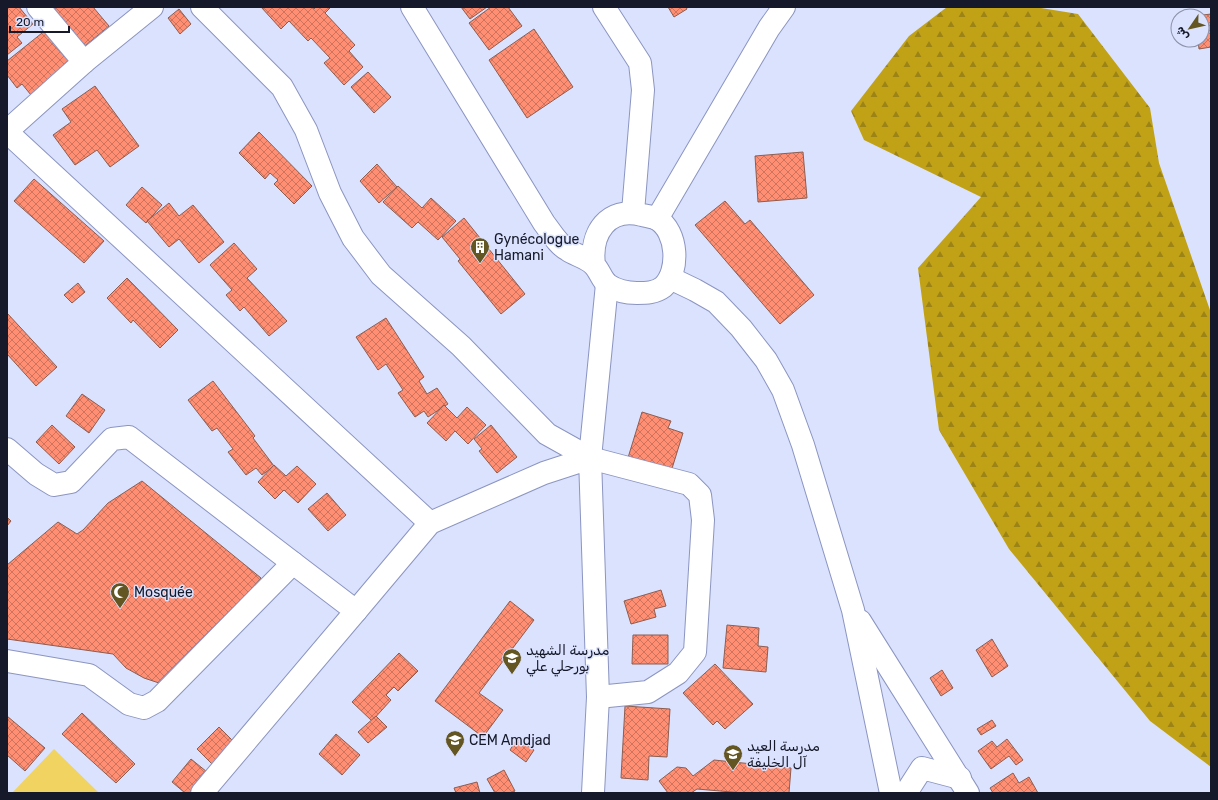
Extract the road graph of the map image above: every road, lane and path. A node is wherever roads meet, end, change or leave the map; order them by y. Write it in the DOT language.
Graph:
graph roads {
  1 [pos="38,7"];
  2 [pos="152,7"];
  3 [pos="202,7"];
  4 [pos="412,7"];
  5 [pos="604,7"];
  6 [pos="784,7"];
  7 [pos="84,62"];
  8 [pos="7,131"];
  9 [pos="633,212"];
  10 [pos="657,219"];
  11 [pos="594,264"];
  12 [pos="670,278"];
  13 [pos="607,284"];
  14 [pos="7,449"];
  15 [pos="590,458"];
  16 [pos="430,523"];
  17 [pos="293,563"];
  18 [pos="853,610"];
  19 [pos="356,611"];
  20 [pos="7,661"];
  21 [pos="598,697"];
  22 [pos="964,785"];
  23 [pos="202,793"];
  24 [pos="593,793"];
  25 [pos="891,793"];
  26 [pos="906,793"];
  1 -- 7 [label="street"];
  2 -- 7 [label="street"];
  3 -- 15 [label="street"];
  4 -- 11 [label="street"];
  5 -- 9 [label="street"];
  6 -- 10 [label="street"];
  7 -- 8 [label="street"];
  8 -- 16 [label="street"];
  9 -- 10 [label="street"];
  9 -- 11 [label="street"];
  10 -- 12 [label="street"];
  11 -- 13 [label="street"];
  12 -- 13 [label="street"];
  12 -- 18 [label="street"];
  13 -- 15 [label="street"];
  14 -- 17 [label="street"];
  15 -- 16 [label="street"];
  15 -- 21 [label="street"];
  15 -- 21 [label="street"];
  16 -- 19 [label="street"];
  17 -- 19 [label="street"];
  17 -- 20 [label="street"];
  18 -- 22 [label="street"];
  18 -- 25 [label="street"];
  19 -- 23 [label="street"];
  21 -- 24 [label="street"];
  22 -- 26 [label="street"];
}
